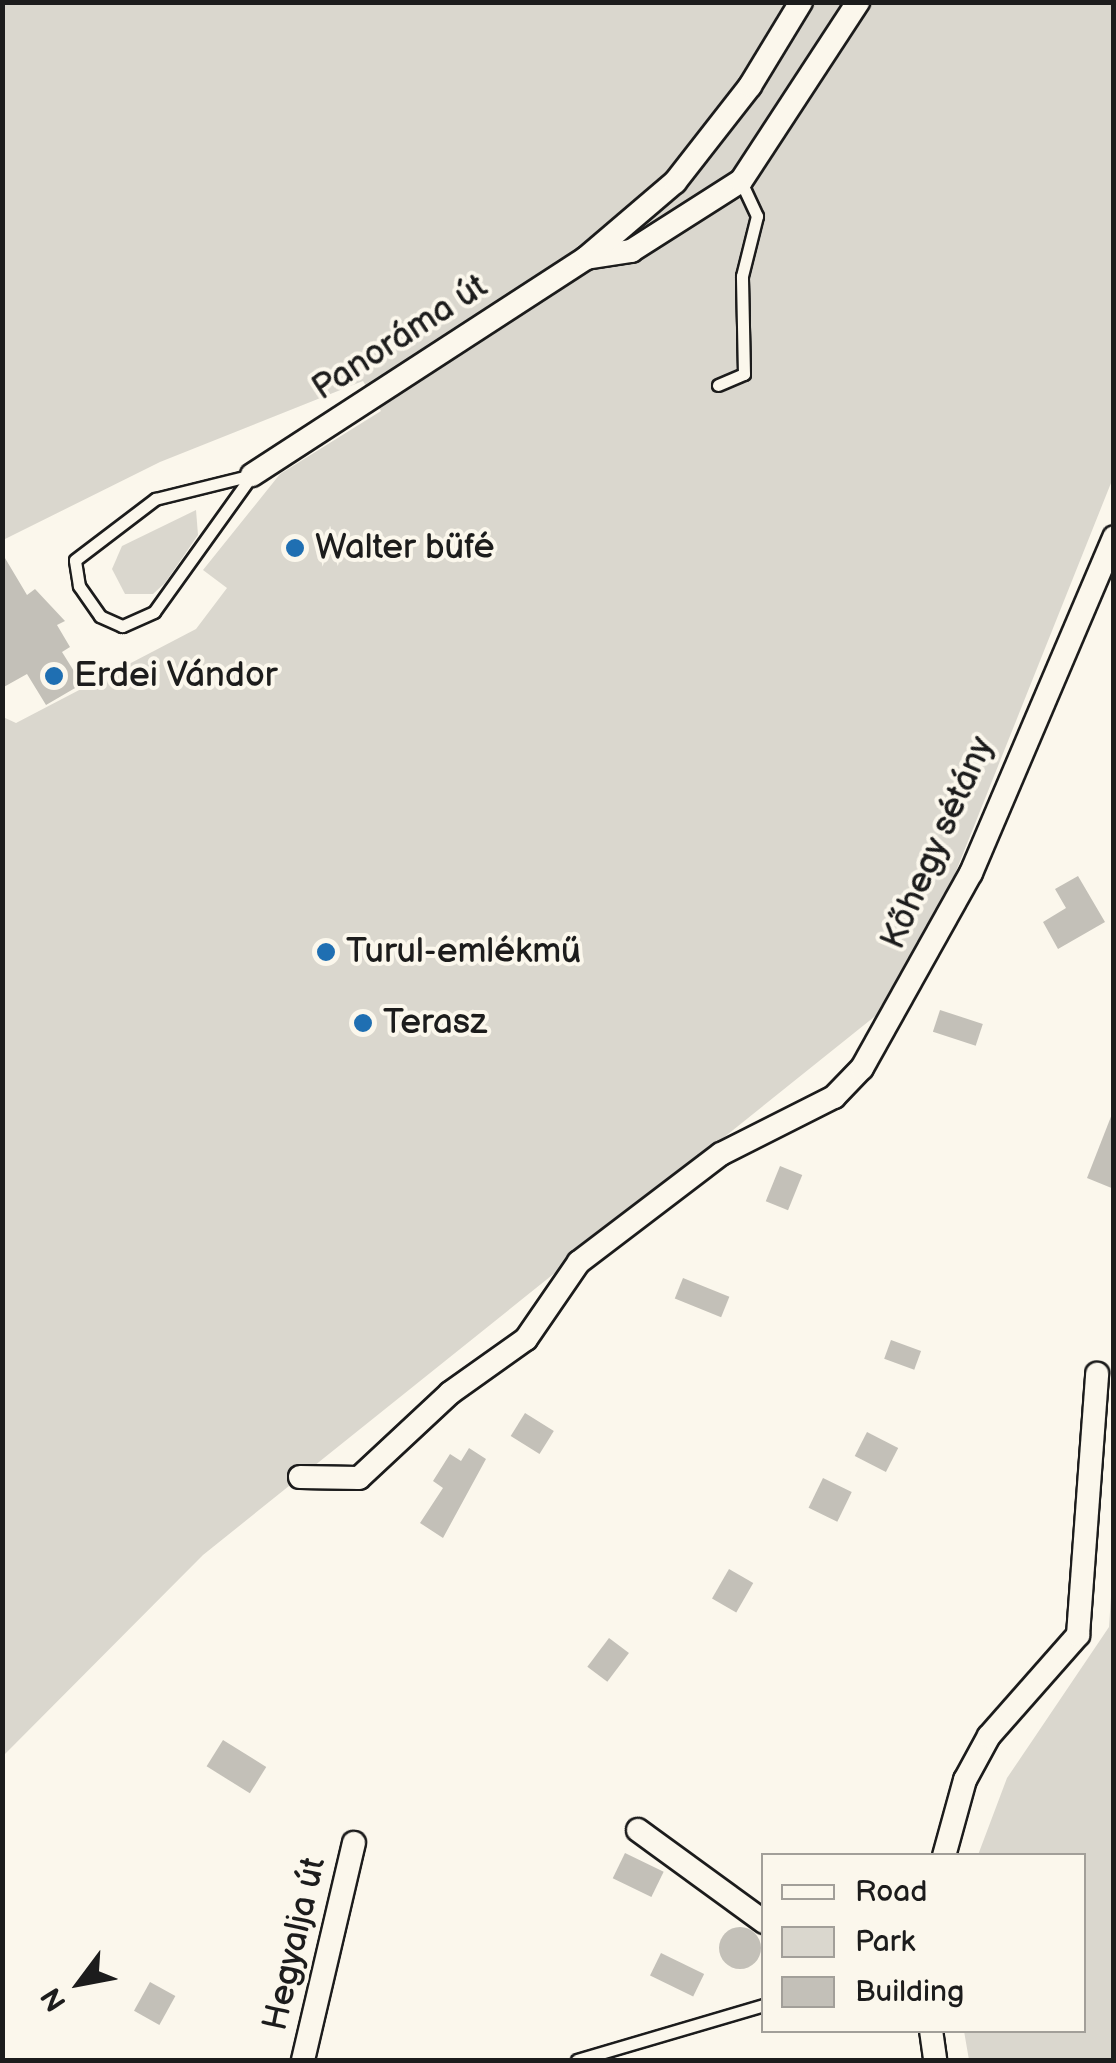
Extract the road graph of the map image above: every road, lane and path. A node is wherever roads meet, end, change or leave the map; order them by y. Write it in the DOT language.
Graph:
graph roads {
  1 [pos="801,2"];
  2 [pos="858,2"];
  3 [pos="741,181"];
  4 [pos="586,258"];
  5 [pos="718,385"];
  6 [pos="252,475"];
  7 [pos="1114,536"];
  8 [pos="1097,1374"];
  9 [pos="300,1477"];
  10 [pos="638,1830"];
  11 [pos="354,1844"];
  12 [pos="945,1853"];
  13 [pos="761,1920"];
  14 [pos="761,2005"];
  15 [pos="931,2033"];
  16 [pos="304,2060"];
  17 [pos="577,2060"];
  18 [pos="935,2060"];
  1 -- 4 [label="street, Panoráma út"];
  2 -- 3 [label="street, Panoráma út"];
  3 -- 4 [label="street, Panoráma út"];
  3 -- 5 [label="lane"];
  4 -- 6 [label="street, Panoráma út"];
  6 -- 6 [label="lane"];
  7 -- 9 [label="street, Kőhegy sétány"];
  8 -- 12 [label="street"];
  10 -- 13 [label="street"];
  11 -- 16 [label="street, Hegyalja út"];
  14 -- 17 [label="lane"];
  15 -- 18 [label="street"];
}
